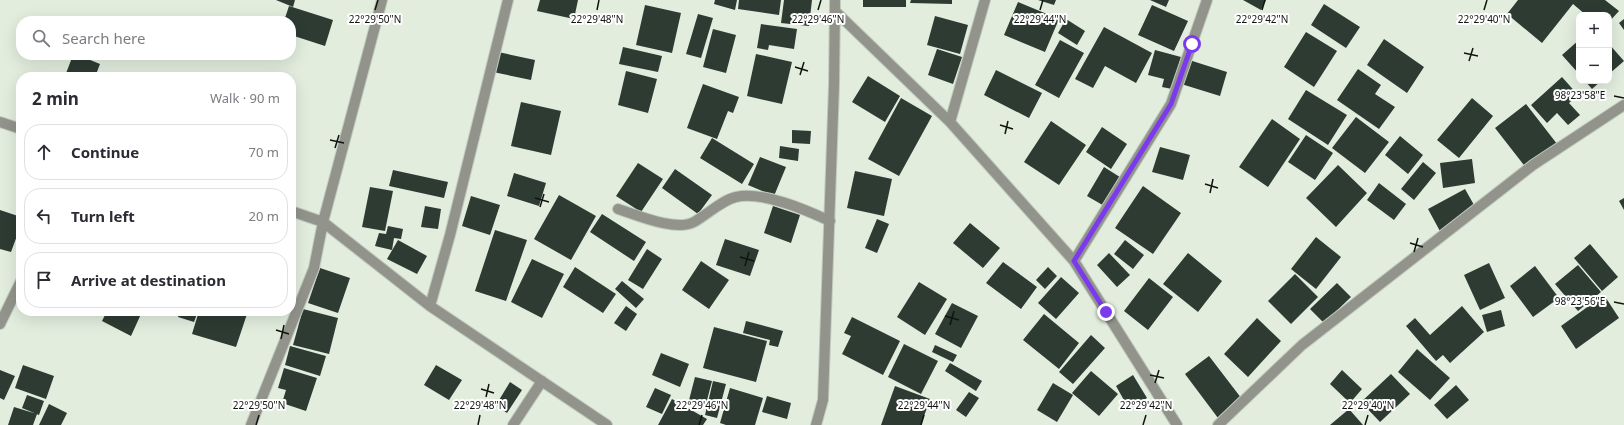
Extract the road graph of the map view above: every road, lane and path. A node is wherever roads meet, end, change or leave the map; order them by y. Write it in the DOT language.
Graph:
graph roads {
  1 [pos="382,0"];
  2 [pos="508,0"];
  3 [pos="835,0"];
  4 [pos="985,0"];
  5 [pos="1207,0"];
  6 [pos="835,11"];
  7 [pos="1624,105"];
  8 [pos="0,122"];
  9 [pos="950,122"];
  10 [pos="16,127"];
  11 [pos="618,209"];
  12 [pos="296,213"];
  13 [pos="830,221"];
  14 [pos="323,222"];
  15 [pos="1074,261"];
  16 [pos="16,291"];
  17 [pos="430,306"];
  18 [pos="296,313"];
  19 [pos="295,316"];
  20 [pos="0,324"];
  21 [pos="542,381"];
  22 [pos="251,425"];
  23 [pos="513,425"];
  24 [pos="607,425"];
  25 [pos="816,425"];
  26 [pos="1177,425"];
  27 [pos="1218,425"];
  1 -- 14 [label="street"];
  2 -- 17 [label="street"];
  3 -- 6 [label="street"];
  4 -- 9 [label="street"];
  5 -- 15 [label="street"];
  6 -- 9 [label="street"];
  6 -- 13 [label="street"];
  7 -- 27 [label="street"];
  8 -- 10 [label="street"];
  9 -- 15 [label="street"];
  11 -- 13 [label="street"];
  12 -- 14 [label="street"];
  13 -- 25 [label="street"];
  14 -- 17 [label="street"];
  14 -- 18 [label="street"];
  15 -- 26 [label="street"];
  16 -- 20 [label="street"];
  17 -- 21 [label="street"];
  19 -- 22 [label="street"];
  21 -- 23 [label="street"];
  21 -- 24 [label="street"];
}
